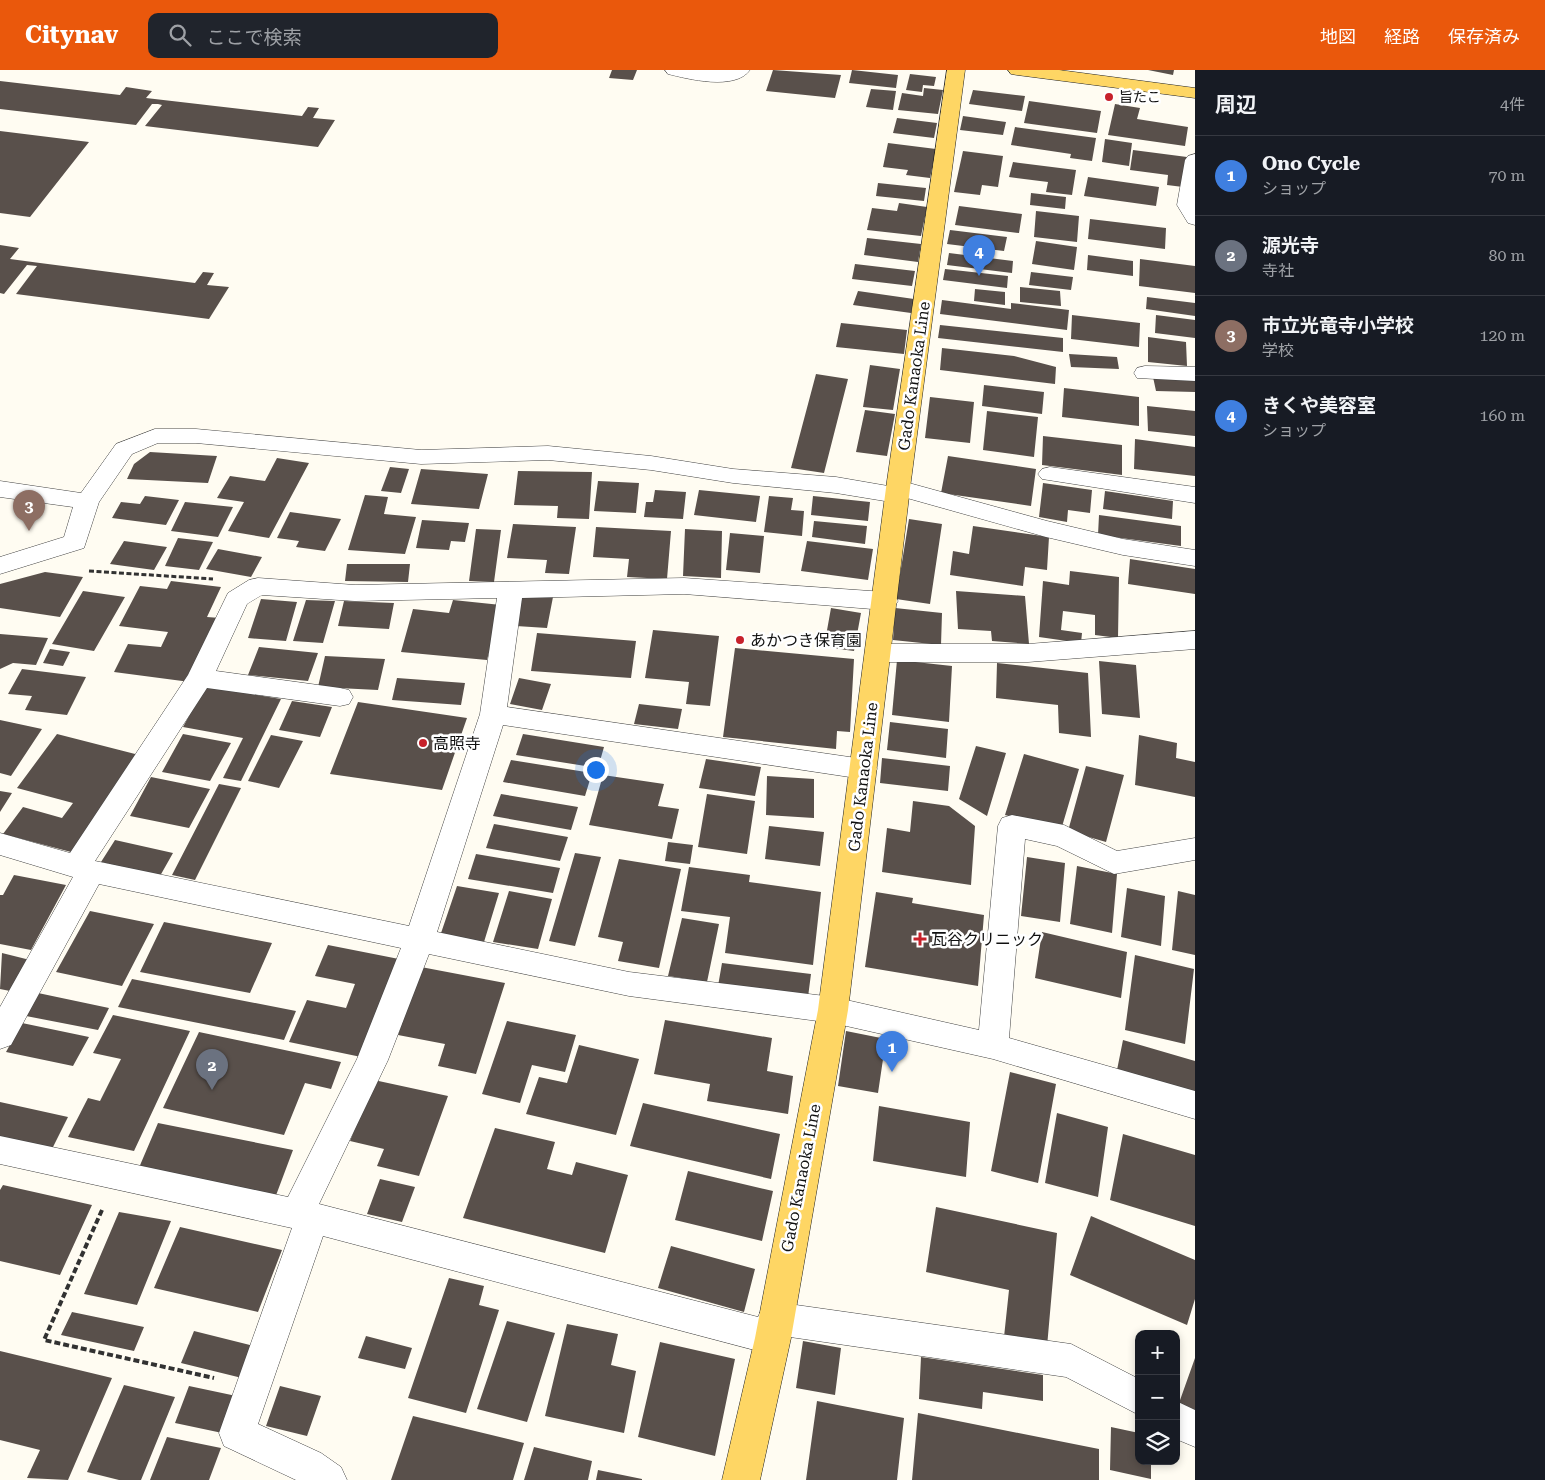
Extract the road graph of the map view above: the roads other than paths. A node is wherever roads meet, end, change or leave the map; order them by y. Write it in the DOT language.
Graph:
graph roads {
  1 [pos="674,70"];
  2 [pos="741,70"];
  3 [pos="956,70"];
  4 [pos="1016,70"];
  5 [pos="1195,93"];
  6 [pos="1195,160"];
  7 [pos="1195,219"];
  8 [pos="1144,373"];
  9 [pos="1195,374"];
  10 [pos="1050,474"];
  11 [pos="0,489"];
  12 [pos="897,492"];
  13 [pos="1195,495"];
  14 [pos="87,501"];
  15 [pos="1195,558"];
  16 [pos="0,566"];
  17 [pos="511,590"];
  18 [pos="885,601"];
  19 [pos="1195,640"];
  20 [pos="879,653"];
  21 [pos="200,678"];
  22 [pos="340,697"];
  23 [pos="494,714"];
  24 [pos="864,769"];
  25 [pos="0,844"];
  26 [pos="1195,849"];
  27 [pos="84,868"];
  28 [pos="419,941"];
  29 [pos="833,1010"];
  30 [pos="0,1036"];
  31 [pos="993,1046"];
  32 [pos="1195,1105"];
  33 [pos="0,1150"];
  34 [pos="304,1216"];
  35 [pos="774,1328"];
  36 [pos="1135,1396"];
  37 [pos="1178,1420"];
  38 [pos="1195,1429"];
  39 [pos="328,1480"];
  40 [pos="741,1480"];
  1 -- 2 [label="street"];
  3 -- 12 [label="main road, Gado Kanaoka Line"];
  4 -- 5 [label="main road"];
  6 -- 7 [label="street"];
  8 -- 9 [label="street"];
  10 -- 13 [label="street"];
  11 -- 14 [label="street"];
  12 -- 14 [label="street"];
  12 -- 15 [label="street"];
  12 -- 18 [label="main road, Gado Kanaoka Line"];
  14 -- 16 [label="street"];
  17 -- 18 [label="street"];
  17 -- 21 [label="street"];
  17 -- 23 [label="street"];
  18 -- 20 [label="main road, Gado Kanaoka Line"];
  19 -- 20 [label="street"];
  20 -- 24 [label="main road, Gado Kanaoka Line"];
  21 -- 22 [label="street"];
  21 -- 27 [label="street"];
  23 -- 24 [label="street"];
  23 -- 28 [label="street"];
  24 -- 29 [label="main road, Gado Kanaoka Line"];
  25 -- 27 [label="street"];
  26 -- 31 [label="street"];
  27 -- 28 [label="street"];
  27 -- 30 [label="street"];
  28 -- 29 [label="street"];
  28 -- 34 [label="street"];
  29 -- 31 [label="street"];
  29 -- 35 [label="main road, Gado Kanaoka Line"];
  31 -- 32 [label="street"];
  33 -- 34 [label="street"];
  34 -- 35 [label="street"];
  34 -- 39 [label="street"];
  35 -- 36 [label="street"];
  35 -- 40 [label="main road, Gado Kanaoka Line"];
  37 -- 38 [label="street"];
}
